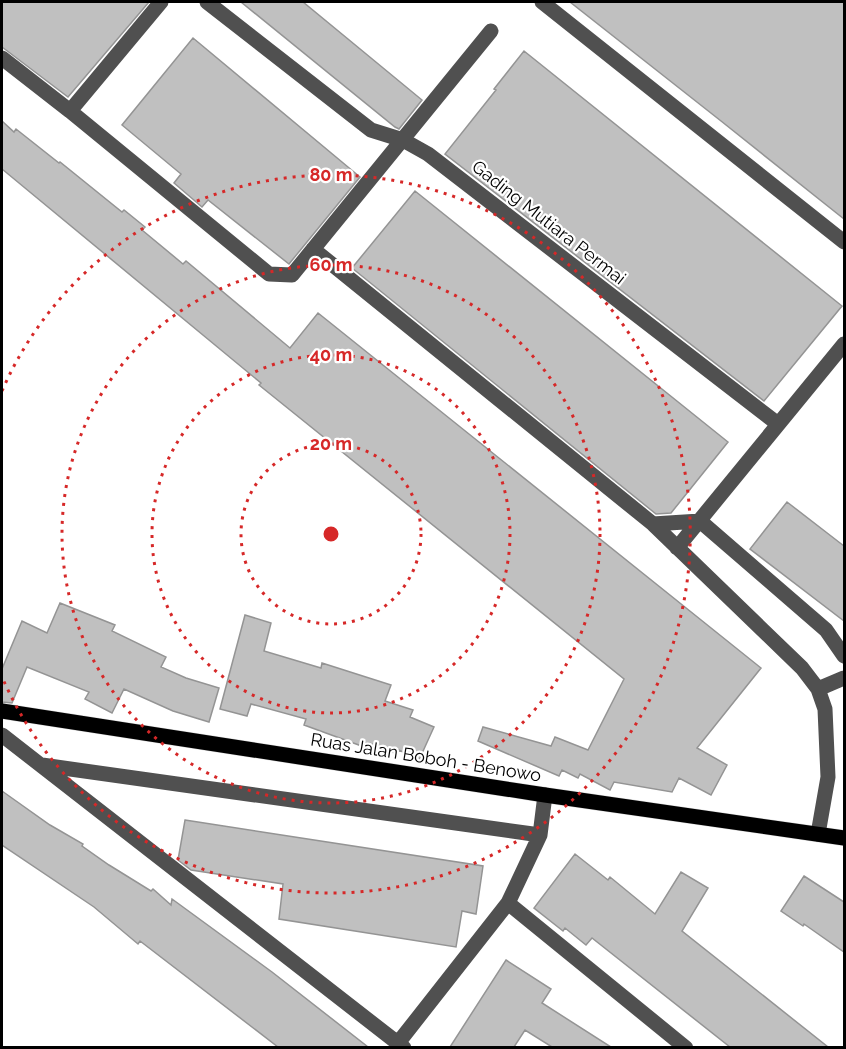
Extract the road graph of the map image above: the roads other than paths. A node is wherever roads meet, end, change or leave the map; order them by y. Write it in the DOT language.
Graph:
graph roads {
  1 [pos="161,2"];
  2 [pos="207,2"];
  3 [pos="542,2"];
  4 [pos="491,31"];
  5 [pos="2,58"];
  6 [pos="70,111"];
  7 [pos="403,140"];
  8 [pos="844,242"];
  9 [pos="313,249"];
  10 [pos="844,344"];
  11 [pos="778,424"];
  12 [pos="700,521"];
  13 [pos="653,524"];
  14 [pos="677,548"];
  15 [pos="844,656"];
  16 [pos="844,678"];
  17 [pos="818,689"];
  18 [pos="2,711"];
  19 [pos="2,735"];
  20 [pos="42,765"];
  21 [pos="545,795"];
  22 [pos="818,834"];
  23 [pos="540,835"];
  24 [pos="844,838"];
  25 [pos="508,903"];
  26 [pos="401,1045"];
  27 [pos="686,1047"];
  1 -- 6 [label="street"];
  2 -- 7 [label="street, Gading Mutiara Permai"];
  3 -- 8 [label="street"];
  4 -- 7 [label="street"];
  5 -- 6 [label="street"];
  6 -- 9 [label="street"];
  7 -- 9 [label="street"];
  7 -- 11 [label="street, Gading Mutiara Permai"];
  9 -- 13 [label="street"];
  10 -- 11 [label="street"];
  11 -- 12 [label="street"];
  12 -- 13 [label="street"];
  12 -- 14 [label="street"];
  12 -- 15 [label="street"];
  13 -- 14 [label="street"];
  14 -- 17 [label="street"];
  16 -- 17 [label="street"];
  17 -- 22 [label="street"];
  18 -- 21 [label="main road, Ruas Jalan Boboh - Benowo"];
  19 -- 20 [label="street"];
  20 -- 23 [label="street"];
  20 -- 26 [label="street"];
  21 -- 22 [label="main road, Ruas Jalan Boboh - Benowo"];
  21 -- 23 [label="street"];
  22 -- 24 [label="main road, Ruas Jalan Boboh - Benowo"];
  23 -- 25 [label="street"];
  25 -- 26 [label="street"];
  25 -- 27 [label="street"];
}
